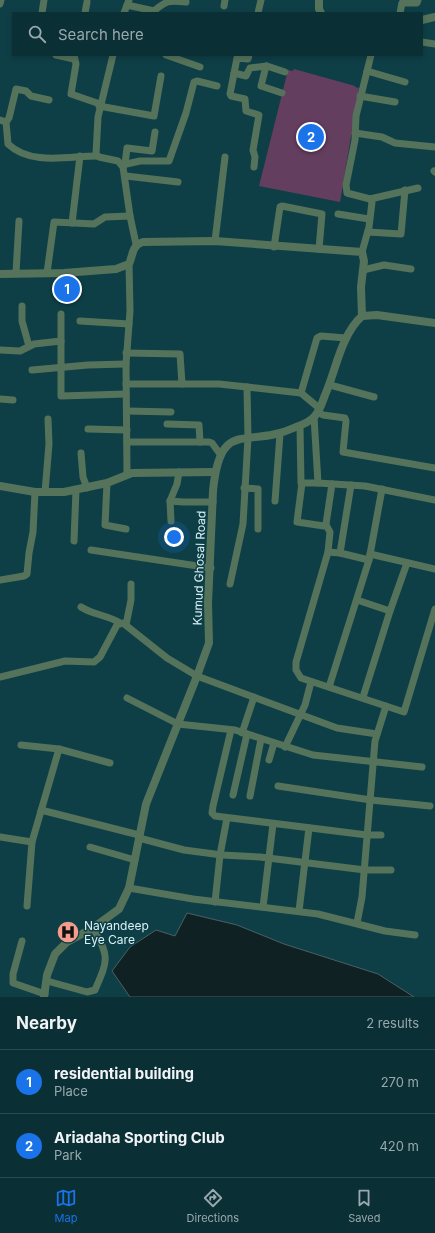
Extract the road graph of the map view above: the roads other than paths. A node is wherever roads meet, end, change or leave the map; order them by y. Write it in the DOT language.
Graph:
graph roads {
  1 [pos="1,0"];
  2 [pos="44,0"];
  3 [pos="261,0"];
  4 [pos="319,0"];
  5 [pos="418,0"];
  6 [pos="87,2"];
  7 [pos="186,2"];
  8 [pos="128,3"];
  9 [pos="0,4"];
  10 [pos="42,12"];
  11 [pos="85,12"];
  12 [pos="258,12"];
  13 [pos="320,12"];
  14 [pos="400,12"];
  15 [pos="435,17"];
  16 [pos="423,20"];
  17 [pos="423,42"];
  18 [pos="435,44"];
  19 [pos="113,56"];
  20 [pos="169,56"];
  21 [pos="249,56"];
  22 [pos="371,56"];
  23 [pos="74,57"];
  24 [pos="266,66"];
  25 [pos="200,67"];
  26 [pos="366,71"];
  27 [pos="285,72"];
  28 [pos="234,73"];
  29 [pos="161,76"];
  30 [pos="405,82"];
  31 [pos="217,86"];
  32 [pos="282,93"];
  33 [pos="360,96"];
  34 [pos="49,100"];
  35 [pos="395,102"];
  36 [pos="100,105"];
  37 [pos="3,121"];
  38 [pos="155,132"];
  39 [pos="355,133"];
  40 [pos="435,147"];
  41 [pos="80,156"];
  42 [pos="97,156"];
  43 [pos="225,157"];
  44 [pos="124,165"];
  45 [pos="254,167"];
  46 [pos="126,176"];
  47 [pos="178,182"];
  48 [pos="418,188"];
  49 [pos="405,190"];
  50 [pos="370,199"];
  51 [pos="338,214"];
  52 [pos="130,216"];
  53 [pos="369,219"];
  54 [pos="19,221"];
  55 [pos="72,223"];
  56 [pos="368,232"];
  57 [pos="215,241"];
  58 [pos="136,244"];
  59 [pos="274,246"];
  60 [pos="319,248"];
  61 [pos="362,252"];
  62 [pos="130,264"];
  63 [pos="411,268"];
  64 [pos="363,270"];
  65 [pos="16,273"];
  66 [pos="47,273"];
  67 [pos="0,274"];
  68 [pos="22,306"];
  69 [pos="61,314"];
  70 [pos="362,316"];
  71 [pos="80,321"];
  72 [pos="435,323"];
  73 [pos="129,324"];
  74 [pos="346,338"];
  75 [pos="61,341"];
  76 [pos="29,346"];
  77 [pos="0,350"];
  78 [pos="126,353"];
  79 [pos="126,364"];
  80 [pos="61,367"];
  81 [pos="32,370"];
  82 [pos="126,384"];
  83 [pos="182,384"];
  84 [pos="330,385"];
  85 [pos="247,387"];
  86 [pos="301,393"];
  87 [pos="126,394"];
  88 [pos="374,397"];
  89 [pos="0,399"];
  90 [pos="13,400"];
  91 [pos="127,412"];
  92 [pos="171,412"];
  93 [pos="316,414"];
  94 [pos="48,419"];
  95 [pos="167,424"];
  96 [pos="300,426"];
  97 [pos="88,429"];
  98 [pos="127,430"];
  99 [pos="280,434"];
  100 [pos="248,438"];
  101 [pos="127,442"];
  102 [pos="200,442"];
  103 [pos="81,452"];
  104 [pos="220,454"];
  105 [pos="435,468"];
  106 [pos="179,472"];
  107 [pos="215,472"];
  108 [pos="127,474"];
  109 [pos="107,483"];
  110 [pos="302,483"];
  111 [pos="318,483"];
  112 [pos="332,484"];
  113 [pos="351,485"];
  114 [pos="0,486"];
  115 [pos="87,488"];
  116 [pos="244,488"];
  117 [pos="76,490"];
  118 [pos="382,490"];
  119 [pos="35,492"];
  120 [pos="45,492"];
  121 [pos="435,500"];
  122 [pos="170,501"];
  123 [pos="275,501"];
  124 [pos="213,502"];
  125 [pos="171,521"];
  126 [pos="326,525"];
  127 [pos="126,529"];
  128 [pos="258,529"];
  129 [pos="74,541"];
  130 [pos="91,550"];
  131 [pos="328,552"];
  132 [pos="340,553"];
  133 [pos="369,557"];
  134 [pos="406,563"];
  135 [pos="211,568"];
  136 [pos="435,569"];
  137 [pos="0,580"];
  138 [pos="131,584"];
  139 [pos="230,584"];
  140 [pos="357,600"];
  141 [pos="81,607"];
  142 [pos="435,609"];
  143 [pos="390,611"];
  144 [pos="123,624"];
  145 [pos="197,676"];
  146 [pos="0,677"];
  147 [pos="311,682"];
  148 [pos="329,687"];
  149 [pos="254,697"];
  150 [pos="363,697"];
  151 [pos="127,698"];
  152 [pos="386,706"];
  153 [pos="301,713"];
  154 [pos="178,724"];
  155 [pos="231,730"];
  156 [pos="244,733"];
  157 [pos="377,734"];
  158 [pos="261,739"];
  159 [pos="274,743"];
  160 [pos="21,745"];
  161 [pos="284,747"];
  162 [pos="59,749"];
  163 [pos="269,760"];
  164 [pos="110,763"];
  165 [pos="373,763"];
  166 [pos="422,767"];
  167 [pos="278,786"];
  168 [pos="233,795"];
  169 [pos="250,796"];
  170 [pos="371,800"];
  171 [pos="430,806"];
  172 [pos="41,810"];
  173 [pos="227,818"];
  174 [pos="273,824"];
  175 [pos="309,828"];
  176 [pos="367,835"];
  177 [pos="381,835"];
  178 [pos="139,836"];
  179 [pos="0,837"];
  180 [pos="32,842"];
  181 [pos="90,847"];
  182 [pos="220,855"];
  183 [pos="269,858"];
  184 [pos="135,860"];
  185 [pos="305,863"];
  186 [pos="365,870"];
  187 [pos="391,870"];
  188 [pos="129,888"];
  189 [pos="215,902"];
  190 [pos="27,906"];
  191 [pos="263,908"];
  192 [pos="299,911"];
  193 [pos="357,924"];
  194 [pos="93,928"];
  195 [pos="415,935"];
  196 [pos="22,941"];
  197 [pos="46,981"];
  198 [pos="45,996"];
  1 -- 9 [label="street"];
  2 -- 10 [label="street"];
  3 -- 12 [label="street"];
  4 -- 13 [label="street"];
  5 -- 14 [label="street"];
  6 -- 11 [label="street"];
  7 -- 8 [label="street"];
  15 -- 16 [label="street"];
  17 -- 18 [label="street"];
  19 -- 36 [label="street"];
  20 -- 25 [label="street"];
  21 -- 28 [label="street"];
  22 -- 26 [label="street"];
  23 -- 36 [label="street"];
  24 -- 27 [label="street"];
  24 -- 28 [label="street"];
  24 -- 32 [label="street"];
  26 -- 30 [label="street"];
  26 -- 33 [label="street"];
  28 -- 45 [label="street"];
  29 -- 36 [label="street"];
  31 -- 44 [label="street"];
  33 -- 35 [label="street"];
  33 -- 39 [label="street"];
  34 -- 37 [label="street"];
  36 -- 42 [label="street"];
  37 -- 41 [label="street"];
  38 -- 44 [label="street"];
  39 -- 40 [label="street"];
  39 -- 50 [label="street"];
  41 -- 42 [label="street"];
  41 -- 55 [label="street"];
  42 -- 44 [label="street"];
  43 -- 57 [label="street"];
  44 -- 46 [label="street"];
  46 -- 47 [label="street"];
  46 -- 52 [label="street"];
  48 -- 49 [label="street"];
  49 -- 50 [label="street"];
  49 -- 56 [label="street"];
  50 -- 53 [label="street"];
  51 -- 53 [label="street"];
  52 -- 55 [label="street"];
  52 -- 58 [label="street"];
  53 -- 56 [label="street"];
  54 -- 65 [label="street"];
  55 -- 66 [label="street"];
  56 -- 61 [label="street"];
  57 -- 58 [label="street"];
  57 -- 59 [label="street"];
  58 -- 62 [label="street"];
  59 -- 60 [label="street"];
  59 -- 60 [label="street"];
  60 -- 61 [label="street"];
  61 -- 64 [label="street"];
  62 -- 66 [label="street"];
  62 -- 73 [label="street"];
  63 -- 64 [label="street"];
  64 -- 70 [label="street"];
  65 -- 66 [label="street"];
  65 -- 67 [label="street"];
  68 -- 76 [label="street"];
  69 -- 75 [label="street"];
  70 -- 72 [label="street"];
  70 -- 74 [label="street"];
  71 -- 73 [label="street"];
  73 -- 78 [label="street"];
  74 -- 84 [label="street"];
  74 -- 86 [label="street"];
  75 -- 76 [label="street"];
  75 -- 80 [label="street"];
  76 -- 77 [label="street"];
  78 -- 79 [label="street"];
  78 -- 83 [label="street"];
  79 -- 80 [label="street"];
  79 -- 82 [label="street"];
  80 -- 81 [label="street"];
  80 -- 87 [label="street"];
  82 -- 83 [label="street"];
  82 -- 87 [label="street"];
  83 -- 85 [label="street"];
  84 -- 88 [label="street"];
  84 -- 93 [label="street"];
  85 -- 86 [label="street"];
  85 -- 100 [label="street"];
  86 -- 93 [label="street"];
  87 -- 91 [label="street"];
  89 -- 90 [label="street"];
  91 -- 92 [label="street"];
  91 -- 98 [label="street"];
  93 -- 96 [label="street"];
  93 -- 105 [label="street"];
  93 -- 111 [label="street"];
  94 -- 120 [label="street"];
  95 -- 102 [label="street"];
  96 -- 99 [label="street"];
  96 -- 110 [label="street"];
  97 -- 98 [label="street"];
  98 -- 101 [label="street"];
  99 -- 100 [label="street"];
  99 -- 123 [label="street"];
  100 -- 104 [label="street"];
  100 -- 116 [label="street"];
  101 -- 102 [label="street"];
  101 -- 108 [label="street"];
  102 -- 104 [label="street"];
  103 -- 115 [label="street"];
  104 -- 107 [label="street, Kumud Ghosal Road"];
  106 -- 107 [label="street"];
  106 -- 108 [label="street"];
  106 -- 122 [label="street"];
  107 -- 124 [label="street, Kumud Ghosal Road"];
  108 -- 109 [label="street"];
  109 -- 115 [label="street"];
  109 -- 127 [label="street"];
  110 -- 111 [label="street"];
  110 -- 126 [label="street"];
  111 -- 112 [label="street"];
  112 -- 113 [label="street"];
  112 -- 126 [label="street"];
  113 -- 118 [label="street"];
  113 -- 132 [label="street"];
  114 -- 119 [label="street"];
  115 -- 117 [label="street"];
  116 -- 128 [label="street"];
  116 -- 139 [label="street"];
  117 -- 120 [label="street"];
  117 -- 129 [label="street"];
  118 -- 121 [label="street"];
  118 -- 133 [label="street"];
  119 -- 120 [label="street"];
  119 -- 137 [label="street"];
  122 -- 124 [label="street"];
  122 -- 125 [label="street"];
  124 -- 135 [label="street, Kumud Ghosal Road"];
  126 -- 131 [label="street"];
  130 -- 135 [label="street"];
  131 -- 132 [label="street"];
  131 -- 147 [label="street"];
  132 -- 133 [label="street"];
  133 -- 134 [label="street"];
  133 -- 140 [label="street"];
  134 -- 136 [label="street"];
  134 -- 143 [label="street"];
  135 -- 145 [label="street, Kumud Ghosal Road"];
  138 -- 144 [label="street"];
  140 -- 143 [label="street"];
  140 -- 148 [label="street"];
  141 -- 144 [label="street"];
  142 -- 152 [label="street"];
  143 -- 150 [label="street"];
  144 -- 145 [label="street"];
  144 -- 146 [label="street"];
  145 -- 149 [label="street"];
  145 -- 154 [label="street, Kumud Ghosal Road"];
  147 -- 148 [label="street"];
  147 -- 153 [label="street"];
  148 -- 150 [label="street"];
  149 -- 153 [label="street"];
  149 -- 156 [label="street"];
  150 -- 152 [label="street"];
  151 -- 154 [label="street"];
  152 -- 157 [label="street"];
  153 -- 157 [label="street"];
  153 -- 161 [label="street"];
  154 -- 155 [label="street"];
  154 -- 178 [label="street, Kumud Ghosal Road"];
  155 -- 156 [label="street"];
  155 -- 173 [label="street"];
  156 -- 158 [label="street"];
  156 -- 168 [label="street"];
  157 -- 165 [label="street"];
  158 -- 159 [label="street"];
  158 -- 169 [label="street"];
  159 -- 161 [label="street"];
  159 -- 163 [label="street"];
  160 -- 162 [label="street"];
  161 -- 165 [label="street"];
  162 -- 164 [label="street"];
  162 -- 172 [label="street"];
  165 -- 166 [label="street"];
  165 -- 170 [label="street"];
  167 -- 170 [label="street"];
  170 -- 171 [label="street"];
  170 -- 176 [label="street"];
  172 -- 178 [label="street"];
  172 -- 180 [label="street"];
  173 -- 174 [label="street"];
  173 -- 182 [label="street"];
  174 -- 175 [label="street"];
  174 -- 183 [label="street"];
  175 -- 176 [label="street"];
  175 -- 185 [label="street"];
  176 -- 177 [label="street"];
  176 -- 186 [label="street"];
  178 -- 182 [label="street"];
  178 -- 184 [label="street, Kumud Ghosal Road"];
  179 -- 180 [label="street"];
  180 -- 190 [label="street"];
  181 -- 184 [label="street"];
  182 -- 183 [label="street"];
  182 -- 189 [label="street"];
  183 -- 185 [label="street"];
  183 -- 191 [label="street"];
  184 -- 188 [label="street, Kumud Ghosal Road"];
  185 -- 186 [label="street"];
  185 -- 192 [label="street"];
  186 -- 187 [label="street"];
  186 -- 193 [label="street"];
  188 -- 189 [label="street"];
  188 -- 194 [label="street, Kumud Ghosal Road"];
  189 -- 191 [label="street"];
  191 -- 192 [label="street"];
  192 -- 193 [label="street"];
  193 -- 195 [label="street"];
  194 -- 197 [label="street, Kumud Ghosal Road"];
  194 -- 197 [label="street"];
  196 -- 198 [label="street"];
  197 -- 198 [label="street, Kumud Ghosal Road"];
}
